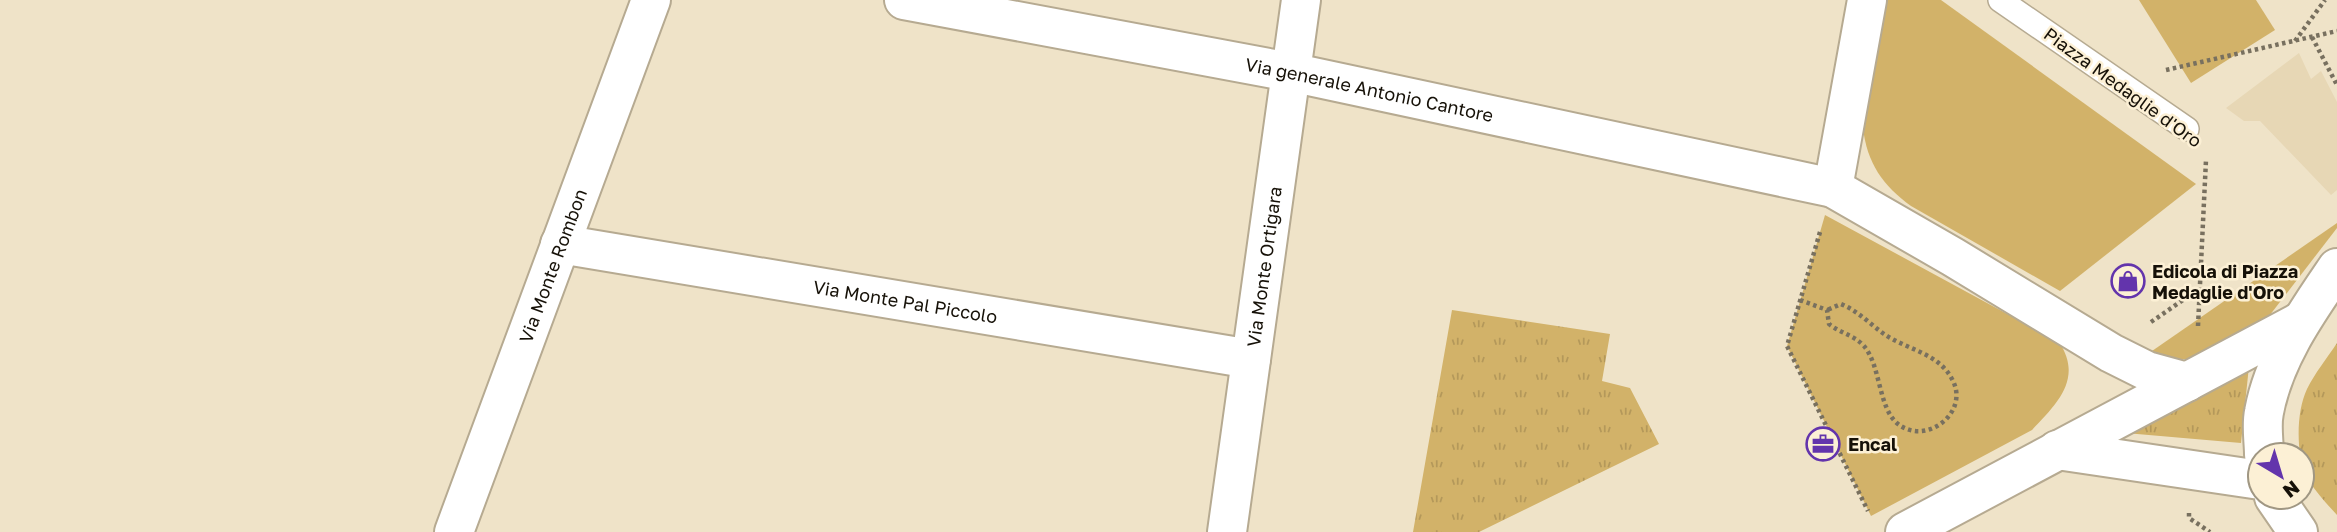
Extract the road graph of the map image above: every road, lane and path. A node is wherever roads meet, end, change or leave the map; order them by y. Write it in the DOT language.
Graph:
graph roads {
  1 [pos="651,0"];
  2 [pos="904,0"];
  3 [pos="1301,0"];
  4 [pos="1867,0"];
  5 [pos="2000,0"];
  6 [pos="2325,0"];
  7 [pos="2337,31"];
  8 [pos="2312,37"];
  9 [pos="2294,41"];
  10 [pos="2161,71"];
  11 [pos="1290,72"];
  12 [pos="2337,85"];
  13 [pos="2187,129"];
  14 [pos="1833,188"];
  15 [pos="561,244"];
  16 [pos="2337,268"];
  17 [pos="2199,289"];
  18 [pos="1800,300"];
  19 [pos="1827,310"];
  20 [pos="2198,320"];
  21 [pos="2301,321"];
  22 [pos="2142,329"];
  23 [pos="1251,359"];
  24 [pos="2187,382"];
  25 [pos="2264,441"];
  26 [pos="2057,450"];
  27 [pos="2246,478"];
  28 [pos="2284,511"];
  29 [pos="1871,516"];
  30 [pos="454,532"];
  31 [pos="1227,532"];
  32 [pos="1905,532"];
  33 [pos="2298,532"];
  1 -- 15 [label="street, Via Monte Rombon"];
  2 -- 11 [label="street, Via generale Antonio Cantore"];
  3 -- 11 [label="street, Via Monte Ortigara"];
  4 -- 14 [label="street"];
  5 -- 13 [label="lane, Piazza Medaglie d'Oro"];
  6 -- 9 [label="path"];
  7 -- 8 [label="path"];
  8 -- 9 [label="path"];
  8 -- 12 [label="path"];
  9 -- 10 [label="path"];
  11 -- 14 [label="street, Via generale Antonio Cantore"];
  11 -- 23 [label="street, Via Monte Ortigara"];
  13 -- 17 [label="path, Piazza Medaglie d'Oro"];
  14 -- 18 [label="path"];
  14 -- 24 [label="street"];
  15 -- 23 [label="street, Via Monte Pal Piccolo"];
  15 -- 30 [label="street, Via Monte Rombon"];
  16 -- 21 [label="street"];
  17 -- 20 [label="path, Piazza Medaglie d'Oro"];
  17 -- 22 [label="path"];
  18 -- 19 [label="path"];
  18 -- 29 [label="path"];
  19 -- 19 [label="path"];
  21 -- 24 [label="street"];
  21 -- 25 [label="street"];
  23 -- 31 [label="street, Via Monte Ortigara"];
  24 -- 26 [label="street"];
  26 -- 27 [label="street"];
  26 -- 32 [label="street"];
  28 -- 33 [label="street"];
}
